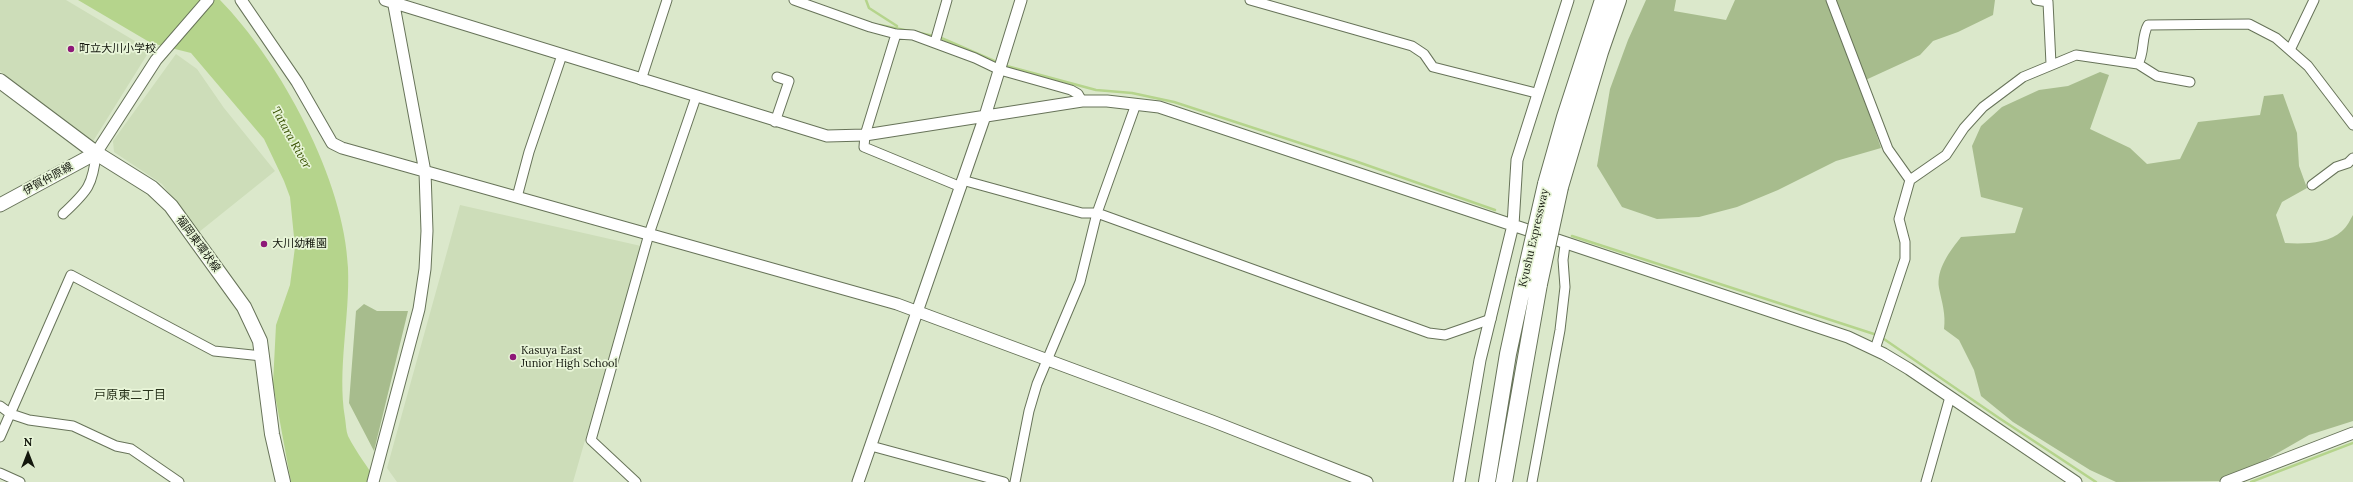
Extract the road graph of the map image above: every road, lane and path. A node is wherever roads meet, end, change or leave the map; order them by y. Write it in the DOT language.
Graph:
graph roads {
  1 [pos="208,0"];
  2 [pos="241,0"];
  3 [pos="667,0"];
  4 [pos="794,0"];
  5 [pos="948,0"];
  6 [pos="1022,0"];
  7 [pos="1250,0"];
  8 [pos="1568,0"];
  9 [pos="1603,0"];
  10 [pos="1618,0"];
  11 [pos="1831,0"];
  12 [pos="2036,0"];
  13 [pos="2314,0"];
  14 [pos="391,1"];
  15 [pos="2048,1"];
  16 [pos="896,34"];
  17 [pos="935,42"];
  18 [pos="2290,50"];
  19 [pos="562,56"];
  20 [pos="2052,64"];
  21 [pos="2138,64"];
  22 [pos="1000,70"];
  23 [pos="777,77"];
  24 [pos="641,80"];
  25 [pos="0,81"];
  26 [pos="2190,82"];
  27 [pos="1536,93"];
  28 [pos="696,97"];
  29 [pos="1082,101"];
  30 [pos="1136,104"];
  31 [pos="985,116"];
  32 [pos="775,122"];
  33 [pos="2353,125"];
  34 [pos="865,135"];
  35 [pos="96,153"];
  36 [pos="2353,158"];
  37 [pos="425,172"];
  38 [pos="1910,180"];
  39 [pos="961,184"];
  40 [pos="1553,185"];
  41 [pos="2312,185"];
  42 [pos="517,197"];
  43 [pos="0,205"];
  44 [pos="1096,213"];
  45 [pos="63,214"];
  46 [pos="1513,225"];
  47 [pos="648,234"];
  48 [pos="1565,245"];
  49 [pos="1532,282"];
  50 [pos="917,311"];
  51 [pos="1491,319"];
  52 [pos="1875,349"];
  53 [pos="262,356"];
  54 [pos="1048,360"];
  55 [pos="1950,397"];
  56 [pos="0,406"];
  57 [pos="11,414"];
  58 [pos="2353,433"];
  59 [pos="0,437"];
  60 [pos="871,446"];
  61 [pos="0,473"];
  62 [pos="20,482"];
  63 [pos="179,482"];
  64 [pos="283,482"];
  65 [pos="373,482"];
  66 [pos="636,482"];
  67 [pos="858,482"];
  68 [pos="1004,482"];
  69 [pos="1014,482"];
  70 [pos="1366,482"];
  71 [pos="1459,482"];
  72 [pos="1487,482"];
  73 [pos="1504,482"];
  74 [pos="1532,482"];
  75 [pos="1926,482"];
  76 [pos="2076,482"];
  77 [pos="2226,482"];
  1 -- 35 [label="street"];
  2 -- 37 [label="street"];
  3 -- 24 [label="street"];
  4 -- 16 [label="street"];
  5 -- 17 [label="street"];
  6 -- 22 [label="street"];
  7 -- 27 [label="street"];
  8 -- 27 [label="street"];
  9 -- 40 [label="highway, Kyushu Expressway"];
  10 -- 40 [label="highway, Kyushu Expressway"];
  11 -- 38 [label="street"];
  12 -- 15 [label="street"];
  13 -- 18 [label="street"];
  14 -- 19 [label="street"];
  14 -- 37 [label="street"];
  15 -- 20 [label="street"];
  16 -- 17 [label="street"];
  16 -- 34 [label="street"];
  17 -- 22 [label="street"];
  18 -- 21 [label="street"];
  18 -- 33 [label="street"];
  19 -- 24 [label="street"];
  19 -- 42 [label="street"];
  20 -- 21 [label="street"];
  20 -- 38 [label="street"];
  21 -- 26 [label="street"];
  22 -- 29 [label="street"];
  22 -- 31 [label="street"];
  23 -- 32 [label="street"];
  24 -- 28 [label="street"];
  25 -- 35 [label="main road, 福岡東環状線"];
  27 -- 46 [label="street"];
  28 -- 32 [label="street"];
  28 -- 47 [label="street"];
  29 -- 30 [label="street"];
  29 -- 31 [label="street"];
  30 -- 44 [label="street"];
  30 -- 46 [label="street"];
  31 -- 34 [label="street"];
  31 -- 39 [label="street"];
  32 -- 34 [label="street"];
  34 -- 39 [label="street"];
  35 -- 43 [label="main road, 伊賀仲原線"];
  35 -- 45 [label="street"];
  35 -- 53 [label="main road, 福岡東環状線"];
  36 -- 41 [label="street"];
  37 -- 42 [label="street"];
  37 -- 65 [label="street"];
  38 -- 52 [label="street"];
  39 -- 44 [label="street"];
  39 -- 50 [label="street"];
  40 -- 49 [label="highway, Kyushu Expressway, bridge"];
  42 -- 47 [label="street"];
  44 -- 51 [label="street"];
  44 -- 54 [label="street"];
  46 -- 48 [label="street"];
  46 -- 51 [label="street"];
  47 -- 50 [label="street"];
  47 -- 66 [label="street"];
  48 -- 52 [label="street"];
  48 -- 74 [label="street"];
  49 -- 72 [label="highway, Kyushu Expressway"];
  49 -- 73 [label="highway, Kyushu Expressway"];
  50 -- 54 [label="street"];
  50 -- 60 [label="street"];
  51 -- 71 [label="street"];
  52 -- 55 [label="street"];
  53 -- 57 [label="street"];
  53 -- 64 [label="main road, 福岡東環状線"];
  54 -- 69 [label="street"];
  54 -- 70 [label="street"];
  55 -- 75 [label="street"];
  55 -- 76 [label="street"];
  56 -- 57 [label="street"];
  57 -- 59 [label="street"];
  57 -- 63 [label="street"];
  58 -- 77 [label="street"];
  60 -- 67 [label="street"];
  60 -- 68 [label="street"];
  61 -- 62 [label="street"];
}
